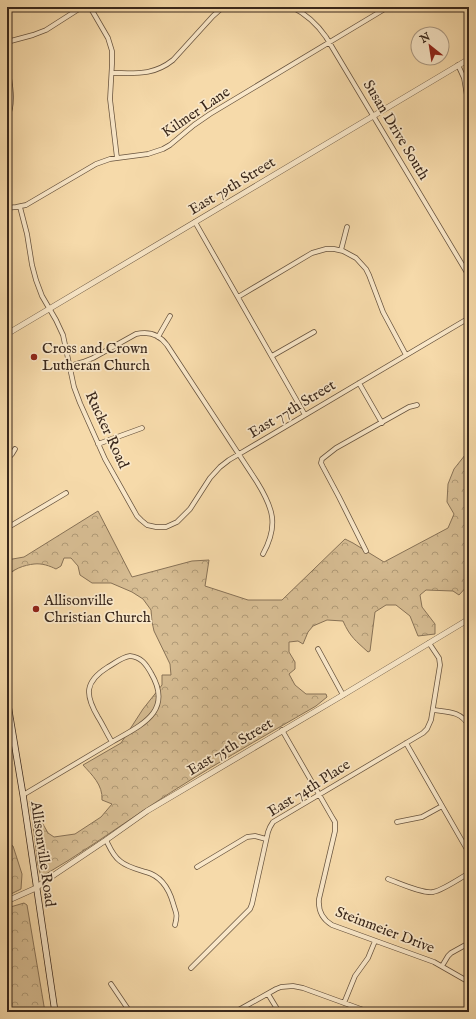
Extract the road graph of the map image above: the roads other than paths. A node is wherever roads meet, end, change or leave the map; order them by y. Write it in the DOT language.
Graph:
graph roads {
  1 [pos="82,7"];
  2 [pos="90,7"];
  3 [pos="223,7"];
  4 [pos="292,7"];
  5 [pos="388,7"];
  6 [pos="7,42"];
  7 [pos="329,42"];
  8 [pos="469,59"];
  9 [pos="7,63"];
  10 [pos="458,65"];
  11 [pos="112,73"];
  12 [pos="469,102"];
  13 [pos="373,116"];
  14 [pos="7,118"];
  15 [pos="117,158"];
  16 [pos="20,207"];
  17 [pos="7,208"];
  18 [pos="196,222"];
  19 [pos="347,228"];
  20 [pos="341,250"];
  21 [pos="469,276"];
  22 [pos="238,297"];
  23 [pos="49,309"];
  24 [pos="170,316"];
  25 [pos="469,318"];
  26 [pos="314,332"];
  27 [pos="7,334"];
  28 [pos="158,337"];
  29 [pos="406,355"];
  30 [pos="272,356"];
  31 [pos="70,366"];
  32 [pos="358,383"];
  33 [pos="417,405"];
  34 [pos="305,415"];
  35 [pos="382,423"];
  36 [pos="142,428"];
  37 [pos="98,444"];
  38 [pos="15,449"];
  39 [pos="238,454"];
  40 [pos="7,459"];
  41 [pos="66,493"];
  42 [pos="142,522"];
  43 [pos="7,528"];
  44 [pos="366,551"];
  45 [pos="263,554"];
  46 [pos="469,619"];
  47 [pos="429,643"];
  48 [pos="318,650"];
  49 [pos="343,695"];
  50 [pos="7,699"];
  51 [pos="433,710"];
  52 [pos="469,726"];
  53 [pos="282,730"];
  54 [pos="112,742"];
  55 [pos="406,743"];
  56 [pos="23,795"];
  57 [pos="319,795"];
  58 [pos="442,806"];
  59 [pos="397,822"];
  60 [pos="266,839"];
  61 [pos="106,840"];
  62 [pos="469,853"];
  63 [pos="197,867"];
  64 [pos="469,873"];
  65 [pos="388,879"];
  66 [pos="36,888"];
  67 [pos="7,901"];
  68 [pos="175,924"];
  69 [pos="375,941"];
  70 [pos="469,943"];
  71 [pos="442,966"];
  72 [pos="191,968"];
  73 [pos="469,982"];
  74 [pos="111,984"];
  75 [pos="268,994"];
  76 [pos="344,1003"];
  77 [pos="127,1011"];
  78 [pos="55,1012"];
  79 [pos="235,1012"];
  80 [pos="279,1012"];
  81 [pos="369,1012"];
  1 -- 6 [label="street"];
  2 -- 11 [label="street"];
  3 -- 11 [label="street"];
  4 -- 7 [label="street, Susan Drive South"];
  5 -- 7 [label="street, Kilmer Lane"];
  7 -- 13 [label="street, Susan Drive South"];
  7 -- 15 [label="street, Kilmer Lane"];
  8 -- 10 [label="street, East 79th Street"];
  9 -- 14 [label="street"];
  10 -- 12 [label="street"];
  10 -- 13 [label="street, East 79th Street"];
  11 -- 15 [label="street"];
  13 -- 18 [label="street, East 79th Street"];
  13 -- 21 [label="street, Susan Drive South"];
  15 -- 16 [label="street, Kilmer Lane"];
  16 -- 17 [label="street, Kilmer Lane"];
  16 -- 23 [label="street, Rucker Road"];
  18 -- 22 [label="street"];
  18 -- 23 [label="street, East 79th Street"];
  19 -- 20 [label="street"];
  20 -- 22 [label="street"];
  20 -- 29 [label="street"];
  22 -- 30 [label="street"];
  23 -- 27 [label="street, East 79th Street"];
  23 -- 31 [label="street, Rucker Road"];
  24 -- 28 [label="street"];
  25 -- 29 [label="street, East 77th Street"];
  26 -- 30 [label="street"];
  28 -- 31 [label="street"];
  28 -- 39 [label="street"];
  29 -- 32 [label="street, East 77th Street"];
  30 -- 34 [label="street"];
  31 -- 37 [label="street, Rucker Road"];
  32 -- 34 [label="street, East 77th Street"];
  32 -- 35 [label="street"];
  33 -- 35 [label="street"];
  34 -- 39 [label="street, East 77th Street"];
  35 -- 44 [label="street"];
  36 -- 37 [label="street"];
  37 -- 42 [label="street, Rucker Road"];
  38 -- 40 [label="street"];
  39 -- 42 [label="street, East 77th Street"];
  39 -- 45 [label="street"];
  41 -- 43 [label="street"];
  46 -- 47 [label="street, East 75th Street"];
  47 -- 49 [label="street, East 75th Street"];
  47 -- 51 [label="street, East 74th Place"];
  48 -- 49 [label="street"];
  49 -- 53 [label="street, East 75th Street"];
  50 -- 56 [label="main road, Allisonville Road"];
  51 -- 52 [label="street"];
  51 -- 55 [label="street, East 74th Place"];
  53 -- 57 [label="street, Steinmeier Drive"];
  53 -- 61 [label="street, East 75th Street"];
  54 -- 54 [label="street"];
  54 -- 56 [label="street"];
  55 -- 57 [label="street, East 74th Place"];
  55 -- 58 [label="street"];
  56 -- 66 [label="main road, Allisonville Road"];
  57 -- 60 [label="street, East 74th Place"];
  57 -- 69 [label="street, Steinmeier Drive"];
  58 -- 59 [label="street"];
  58 -- 62 [label="street"];
  60 -- 63 [label="street"];
  60 -- 72 [label="street, East 74th Place"];
  61 -- 66 [label="street, East 75th Street"];
  61 -- 68 [label="street"];
  64 -- 65 [label="street"];
  66 -- 67 [label="street, East 75th Street"];
  66 -- 78 [label="main road, Allisonville Road"];
  69 -- 71 [label="street, Steinmeier Drive"];
  69 -- 76 [label="street"];
  70 -- 71 [label="street"];
  71 -- 73 [label="street, Steinmeier Drive"];
  74 -- 77 [label="street"];
  75 -- 76 [label="street"];
  75 -- 79 [label="street"];
  75 -- 80 [label="street"];
  76 -- 81 [label="street"];
}
